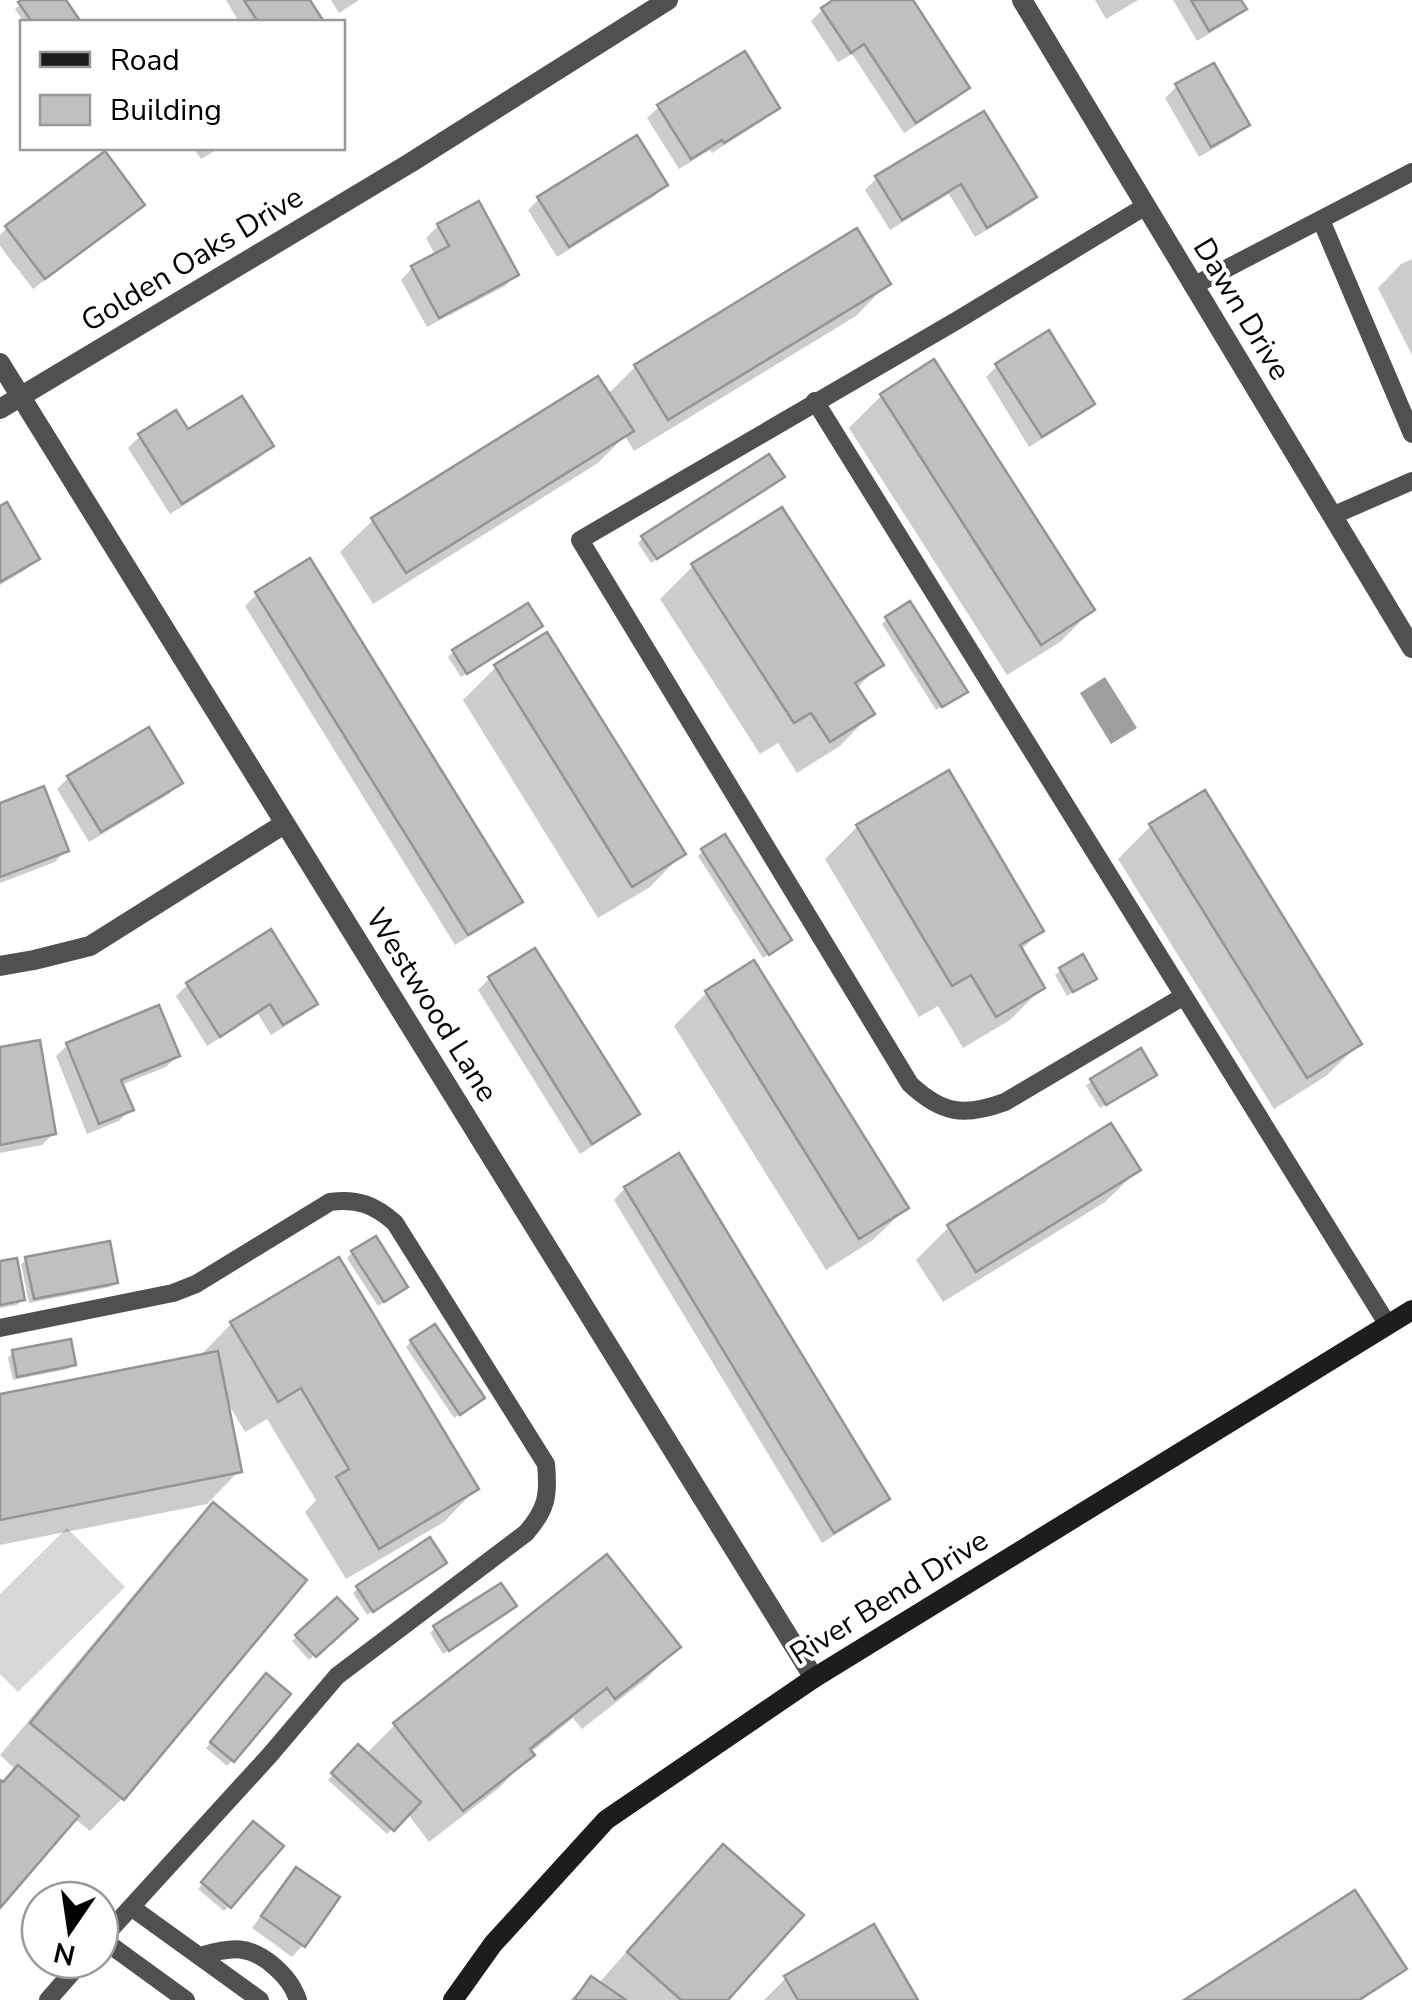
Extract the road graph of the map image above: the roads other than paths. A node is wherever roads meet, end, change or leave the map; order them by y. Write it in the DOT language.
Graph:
graph roads {
  1 [pos="668,0"];
  2 [pos="1022,0"];
  3 [pos="1412,172"];
  4 [pos="1144,206"];
  5 [pos="1321,220"];
  6 [pos="1193,286"];
  7 [pos="0,362"];
  8 [pos="20,397"];
  9 [pos="815,402"];
  10 [pos="0,409"];
  11 [pos="1412,434"];
  12 [pos="1412,481"];
  13 [pos="1332,516"];
  14 [pos="1412,648"];
  15 [pos="284,824"];
  16 [pos="0,966"];
  17 [pos="1184,996"];
  18 [pos="1412,1310"];
  19 [pos="1388,1324"];
  20 [pos="0,1328"];
  21 [pos="814,1678"];
  22 [pos="131,1906"];
  23 [pos="120,1918"];
  24 [pos="120,1953"];
  25 [pos="200,1956"];
  26 [pos="66,1980"];
  27 [pos="48,2000"];
  28 [pos="186,2000"];
  29 [pos="260,2000"];
  30 [pos="298,2000"];
  31 [pos="453,2000"];
  1 -- 8 [label="street, Golden Oaks Drive"];
  2 -- 4 [label="street, Dawn Drive"];
  3 -- 5 [label="lane"];
  4 -- 6 [label="street, Dawn Drive"];
  4 -- 9 [label="lane"];
  5 -- 6 [label="lane"];
  5 -- 11 [label="lane"];
  6 -- 13 [label="street, Dawn Drive"];
  7 -- 8 [label="street, Westwood Lane"];
  8 -- 10 [label="street, Golden Oaks Drive"];
  8 -- 15 [label="street, Westwood Lane"];
  9 -- 17 [label="lane"];
  9 -- 17 [label="lane"];
  12 -- 13 [label="lane"];
  13 -- 14 [label="street, Dawn Drive"];
  15 -- 16 [label="street"];
  15 -- 21 [label="street, Westwood Lane"];
  17 -- 19 [label="lane"];
  18 -- 19 [label="street, River Bend Drive"];
  19 -- 21 [label="street, River Bend Drive"];
  20 -- 22 [label="lane"];
  21 -- 31 [label="street, River Bend Drive"];
  22 -- 23 [label="lane"];
  22 -- 25 [label="lane"];
  24 -- 28 [label="lane"];
  25 -- 29 [label="lane"];
  25 -- 30 [label="lane"];
  26 -- 27 [label="lane"];
}
